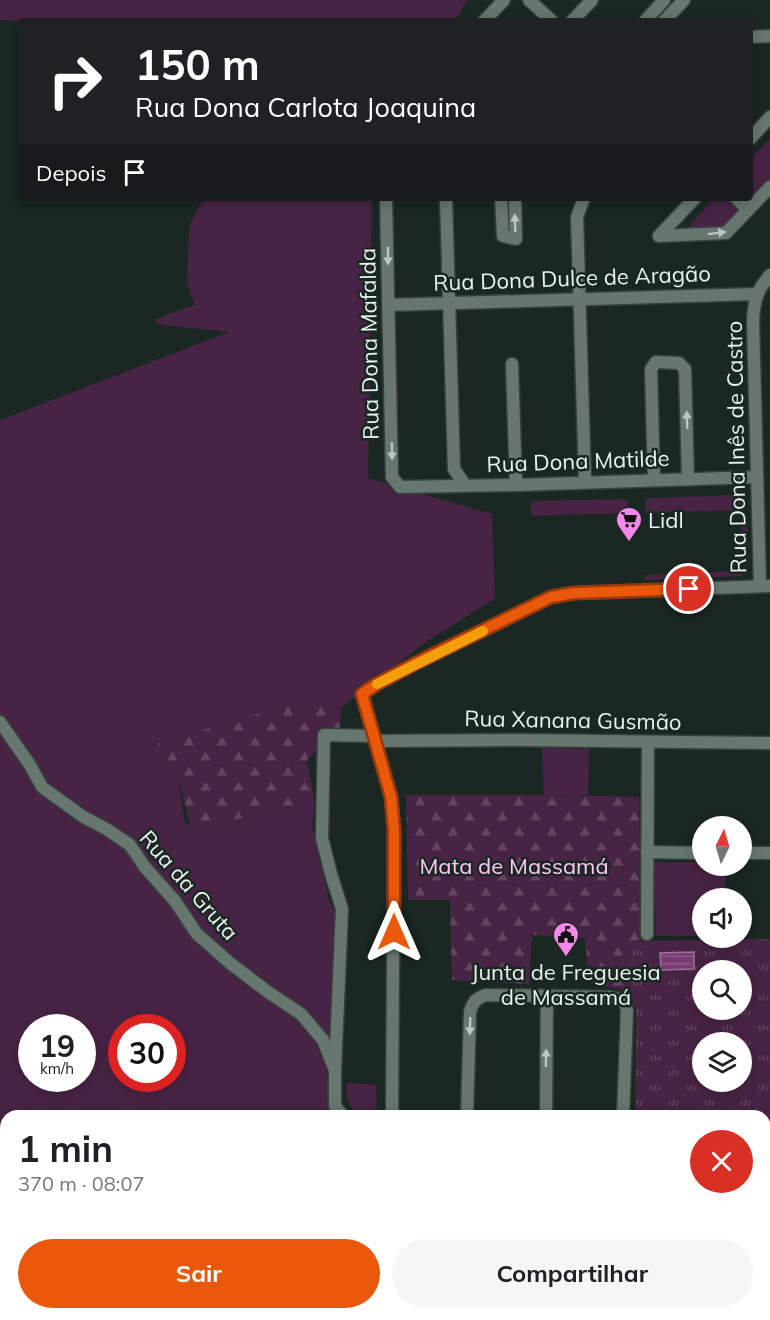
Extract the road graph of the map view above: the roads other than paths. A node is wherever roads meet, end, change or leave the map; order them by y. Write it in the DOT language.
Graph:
graph roads {
  1 [pos="504,0"];
  2 [pos="529,0"];
  3 [pos="592,0"];
  4 [pos="664,0"];
  5 [pos="684,0"];
  6 [pos="487,18"];
  7 [pos="549,18"];
  8 [pos="575,18"];
  9 [pos="648,18"];
  10 [pos="667,18"];
  11 [pos="770,36"];
  12 [pos="753,37"];
  13 [pos="770,117"];
  14 [pos="753,136"];
  15 [pos="770,187"];
  16 [pos="386,201"];
  17 [pos="446,201"];
  18 [pos="501,201"];
  19 [pos="515,201"];
  20 [pos="583,201"];
  21 [pos="692,201"];
  22 [pos="739,201"];
  23 [pos="748,210"];
  24 [pos="770,274"];
  25 [pos="756,294"];
  26 [pos="580,299"];
  27 [pos="449,303"];
  28 [pos="389,305"];
  29 [pos="512,364"];
  30 [pos="758,477"];
  31 [pos="688,479"];
  32 [pos="654,480"];
  33 [pos="585,482"];
  34 [pos="465,485"];
  35 [pos="516,485"];
  36 [pos="400,487"];
  37 [pos="765,586"];
  38 [pos="0,722"];
  39 [pos="375,739"];
  40 [pos="648,742"];
  41 [pos="770,743"];
  42 [pos="647,852"];
  43 [pos="692,852"];
  44 [pos="752,853"];
  45 [pos="770,853"];
  46 [pos="647,934"];
  47 [pos="547,996"];
  48 [pos="335,1070"];
  49 [pos="338,1110"];
  50 [pos="392,1110"];
  51 [pos="467,1110"];
  52 [pos="546,1110"];
  53 [pos="623,1110"];
  1 -- 6 [label="street"];
  2 -- 7 [label="street"];
  3 -- 8 [label="street"];
  4 -- 9 [label="street"];
  5 -- 10 [label="street"];
  11 -- 12 [label="street"];
  13 -- 14 [label="street"];
  15 -- 23 [label="street"];
  16 -- 28 [label="street, Rua Dona Mafalda, one-way"];
  17 -- 27 [label="street"];
  18 -- 19 [label="street, one-way"];
  20 -- 26 [label="street"];
  21 -- 23 [label="street, one-way"];
  22 -- 23 [label="street"];
  24 -- 25 [label="street, Rua Dona Inês de Castro"];
  25 -- 26 [label="street, Rua Dona Dulce de Aragão"];
  25 -- 30 [label="street, Rua Dona Inês de Castro"];
  26 -- 27 [label="street, Rua Dona Dulce de Aragão"];
  26 -- 33 [label="street"];
  27 -- 28 [label="street, Rua Dona Dulce de Aragão"];
  27 -- 34 [label="street"];
  28 -- 36 [label="street, Rua Dona Mafalda, one-way"];
  29 -- 35 [label="street"];
  30 -- 31 [label="street, Rua Dona Matilde"];
  30 -- 37 [label="street, Rua Dona Inês de Castro"];
  31 -- 32 [label="street, Rua Dona Matilde"];
  31 -- 32 [label="street, one-way"];
  32 -- 33 [label="street, Rua Dona Matilde"];
  33 -- 35 [label="street, Rua Dona Matilde"];
  34 -- 35 [label="street, Rua Dona Matilde"];
  34 -- 36 [label="street, Rua Dona Matilde"];
  37 -- 39 [label="street"];
  38 -- 48 [label="street, Rua da Gruta"];
  39 -- 40 [label="street, Rua Xanana Gusmão"];
  39 -- 48 [label="street, Rua Xanana Gusmão"];
  39 -- 50 [label="street"];
  40 -- 41 [label="street, Rua Xanana Gusmão"];
  40 -- 42 [label="street"];
  42 -- 43 [label="street"];
  42 -- 46 [label="street"];
  44 -- 45 [label="street"];
  47 -- 51 [label="street, one-way"];
  52 -- 47 [label="street, one-way"];
  47 -- 53 [label="street"];
  48 -- 49 [label="street, Rua da Gruta"];
}
